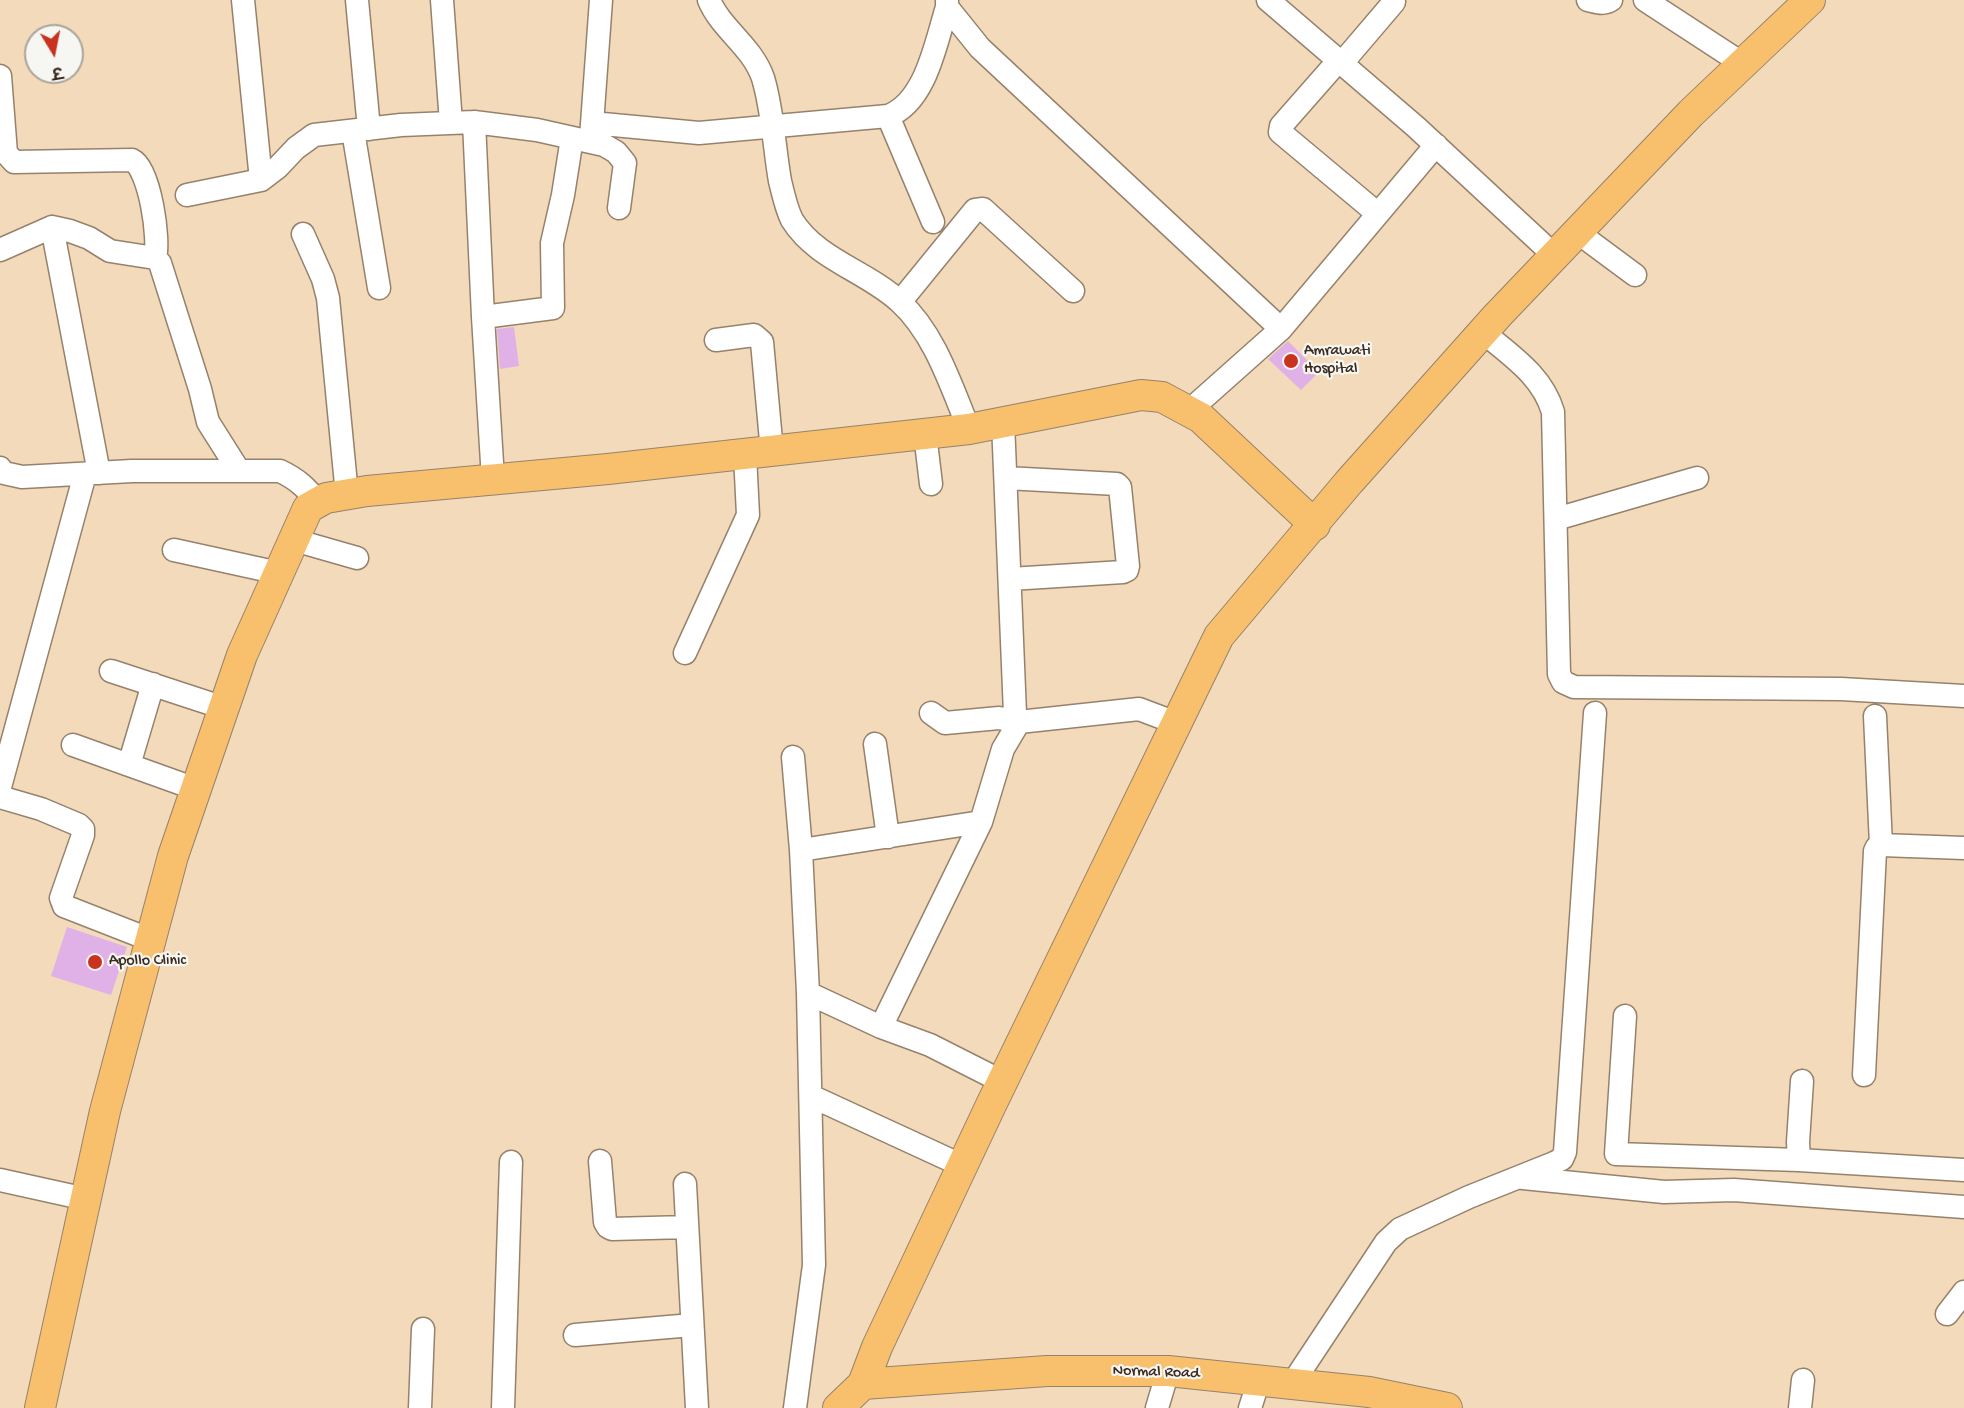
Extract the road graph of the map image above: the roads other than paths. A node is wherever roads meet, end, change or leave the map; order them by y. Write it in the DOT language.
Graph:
graph roads {
  1 [pos="243,0"];
  2 [pos="357,0"];
  3 [pos="442,0"];
  4 [pos="601,0"];
  5 [pos="709,0"];
  6 [pos="1268,0"];
  7 [pos="1588,0"];
  8 [pos="1611,0"];
  9 [pos="1646,0"];
  10 [pos="1810,0"];
  11 [pos="1394,2"];
  12 [pos="947,4"];
  13 [pos="1340,62"];
  14 [pos="1743,64"];
  15 [pos="0,76"];
  16 [pos="888,116"];
  17 [pos="474,122"];
  18 [pos="451,123"];
  19 [pos="773,126"];
  20 [pos="361,130"];
  21 [pos="584,134"];
  22 [pos="1436,146"];
  23 [pos="261,180"];
  24 [pos="187,195"];
  25 [pos="619,208"];
  26 [pos="1378,214"];
  27 [pos="933,222"];
  28 [pos="52,228"];
  29 [pos="1577,232"];
  30 [pos="303,234"];
  31 [pos="0,250"];
  32 [pos="1555,255"];
  33 [pos="155,258"];
  34 [pos="1635,275"];
  35 [pos="378,288"];
  36 [pos="1073,291"];
  37 [pos="900,302"];
  38 [pos="483,317"];
  39 [pos="1281,329"];
  40 [pos="1483,332"];
  41 [pos="716,340"];
  42 [pos="1190,410"];
  43 [pos="1003,422"];
  44 [pos="969,429"];
  45 [pos="925,434"];
  46 [pos="758,453"];
  47 [pos="239,471"];
  48 [pos="92,473"];
  49 [pos="1,474"];
  50 [pos="1006,478"];
  51 [pos="1697,478"];
  52 [pos="493,479"];
  53 [pos="931,484"];
  54 [pos="346,495"];
  55 [pos="318,503"];
  56 [pos="1556,519"];
  57 [pos="1315,525"];
  58 [pos="294,540"];
  59 [pos="174,550"];
  60 [pos="357,558"];
  61 [pos="279,573"];
  62 [pos="1010,579"];
  63 [pos="685,653"];
  64 [pos="111,671"];
  65 [pos="153,684"];
  66 [pos="1964,696"];
  67 [pos="224,708"];
  68 [pos="1595,712"];
  69 [pos="931,713"];
  70 [pos="1875,716"];
  71 [pos="1019,722"];
  72 [pos="1176,723"];
  73 [pos="874,744"];
  74 [pos="73,745"];
  75 [pos="794,757"];
  76 [pos="129,765"];
  77 [pos="0,787"];
  78 [pos="196,789"];
  79 [pos="0,797"];
  80 [pos="981,822"];
  81 [pos="888,837"];
  82 [pos="1881,845"];
  83 [pos="1964,848"];
  84 [pos="801,850"];
  85 [pos="151,940"];
  86 [pos="808,993"];
  87 [pos="1625,1016"];
  88 [pos="881,1027"];
  89 [pos="1864,1075"];
  90 [pos="1802,1081"];
  91 [pos="1003,1082"];
  92 [pos="811,1096"];
  93 [pos="1799,1160"];
  94 [pos="600,1161"];
  95 [pos="511,1162"];
  96 [pos="963,1166"];
  97 [pos="1964,1170"];
  98 [pos="1519,1178"];
  99 [pos="0,1180"];
  100 [pos="685,1185"];
  101 [pos="86,1199"];
  102 [pos="1964,1207"];
  103 [pos="687,1227"];
  104 [pos="1964,1292"];
  105 [pos="1947,1314"];
  106 [pos="692,1325"];
  107 [pos="423,1329"];
  108 [pos="575,1335"];
  109 [pos="1168,1371"];
  110 [pos="1259,1380"];
  111 [pos="1803,1380"];
  112 [pos="863,1384"];
  113 [pos="1292,1384"];
  114 [pos="40,1408"];
  115 [pos="420,1408"];
  116 [pos="503,1408"];
  117 [pos="697,1408"];
  118 [pos="795,1408"];
  119 [pos="838,1408"];
  120 [pos="1157,1408"];
  121 [pos="1250,1408"];
  122 [pos="1447,1408"];
  123 [pos="1800,1408"];
  1 -- 23 [label="street"];
  2 -- 20 [label="street"];
  3 -- 18 [label="street"];
  4 -- 21 [label="street"];
  5 -- 19 [label="street"];
  6 -- 13 [label="street"];
  7 -- 8 [label="street"];
  9 -- 14 [label="street"];
  10 -- 14 [label="main road"];
  11 -- 13 [label="street"];
  12 -- 16 [label="street"];
  12 -- 39 [label="street"];
  13 -- 22 [label="street"];
  13 -- 26 [label="street"];
  14 -- 29 [label="main road"];
  15 -- 33 [label="street"];
  16 -- 19 [label="street"];
  16 -- 27 [label="street"];
  17 -- 18 [label="street"];
  17 -- 21 [label="street"];
  17 -- 38 [label="street"];
  18 -- 20 [label="street"];
  19 -- 21 [label="street"];
  19 -- 37 [label="street"];
  20 -- 23 [label="street"];
  20 -- 35 [label="street"];
  21 -- 25 [label="street"];
  21 -- 38 [label="street"];
  22 -- 26 [label="street"];
  22 -- 32 [label="street"];
  23 -- 24 [label="street"];
  26 -- 39 [label="street"];
  28 -- 31 [label="street"];
  28 -- 33 [label="street"];
  28 -- 48 [label="street"];
  29 -- 32 [label="main road"];
  29 -- 34 [label="street"];
  30 -- 54 [label="street"];
  32 -- 40 [label="main road"];
  33 -- 47 [label="street"];
  36 -- 37 [label="street"];
  37 -- 44 [label="street"];
  38 -- 52 [label="street"];
  39 -- 42 [label="street"];
  40 -- 56 [label="street"];
  40 -- 57 [label="main road"];
  41 -- 46 [label="street"];
  42 -- 43 [label="main road"];
  42 -- 57 [label="main road"];
  43 -- 44 [label="main road"];
  43 -- 50 [label="street"];
  44 -- 45 [label="main road"];
  45 -- 46 [label="main road"];
  45 -- 53 [label="street"];
  46 -- 52 [label="main road"];
  46 -- 63 [label="street"];
  47 -- 48 [label="street"];
  47 -- 55 [label="street"];
  48 -- 49 [label="street"];
  48 -- 77 [label="street"];
  50 -- 62 [label="street"];
  50 -- 62 [label="street"];
  51 -- 56 [label="street"];
  52 -- 54 [label="main road"];
  54 -- 55 [label="main road"];
  55 -- 58 [label="main road"];
  56 -- 66 [label="street"];
  57 -- 72 [label="main road"];
  58 -- 60 [label="street"];
  58 -- 61 [label="main road"];
  59 -- 61 [label="street"];
  61 -- 67 [label="main road"];
  62 -- 71 [label="street"];
  64 -- 65 [label="street"];
  65 -- 67 [label="street"];
  65 -- 76 [label="street"];
  67 -- 78 [label="main road"];
  68 -- 98 [label="street"];
  69 -- 71 [label="street"];
  70 -- 82 [label="street"];
  71 -- 72 [label="street"];
  71 -- 80 [label="street"];
  72 -- 91 [label="main road"];
  73 -- 81 [label="street"];
  74 -- 76 [label="street"];
  75 -- 84 [label="street"];
  76 -- 78 [label="street"];
  78 -- 85 [label="main road"];
  79 -- 85 [label="street"];
  80 -- 81 [label="street"];
  80 -- 88 [label="street"];
  81 -- 84 [label="street"];
  82 -- 83 [label="street"];
  82 -- 89 [label="street"];
  84 -- 86 [label="street"];
  85 -- 101 [label="main road"];
  86 -- 88 [label="street"];
  86 -- 92 [label="street"];
  87 -- 93 [label="street"];
  88 -- 91 [label="street"];
  90 -- 93 [label="street"];
  91 -- 96 [label="main road"];
  92 -- 96 [label="street"];
  92 -- 118 [label="street"];
  93 -- 97 [label="street"];
  94 -- 103 [label="street"];
  95 -- 116 [label="street"];
  96 -- 112 [label="main road"];
  98 -- 102 [label="street"];
  98 -- 113 [label="street"];
  99 -- 101 [label="street"];
  100 -- 103 [label="street"];
  101 -- 114 [label="main road"];
  103 -- 106 [label="street"];
  104 -- 105 [label="street"];
  106 -- 108 [label="street"];
  106 -- 117 [label="street"];
  107 -- 115 [label="street"];
  109 -- 110 [label="main road, Normal Road"];
  109 -- 112 [label="main road, Normal Road"];
  109 -- 120 [label="street"];
  110 -- 113 [label="main road, Normal Road"];
  110 -- 121 [label="street"];
  111 -- 123 [label="street"];
  112 -- 119 [label="main road"];
  113 -- 122 [label="main road, Normal Road"];
}
